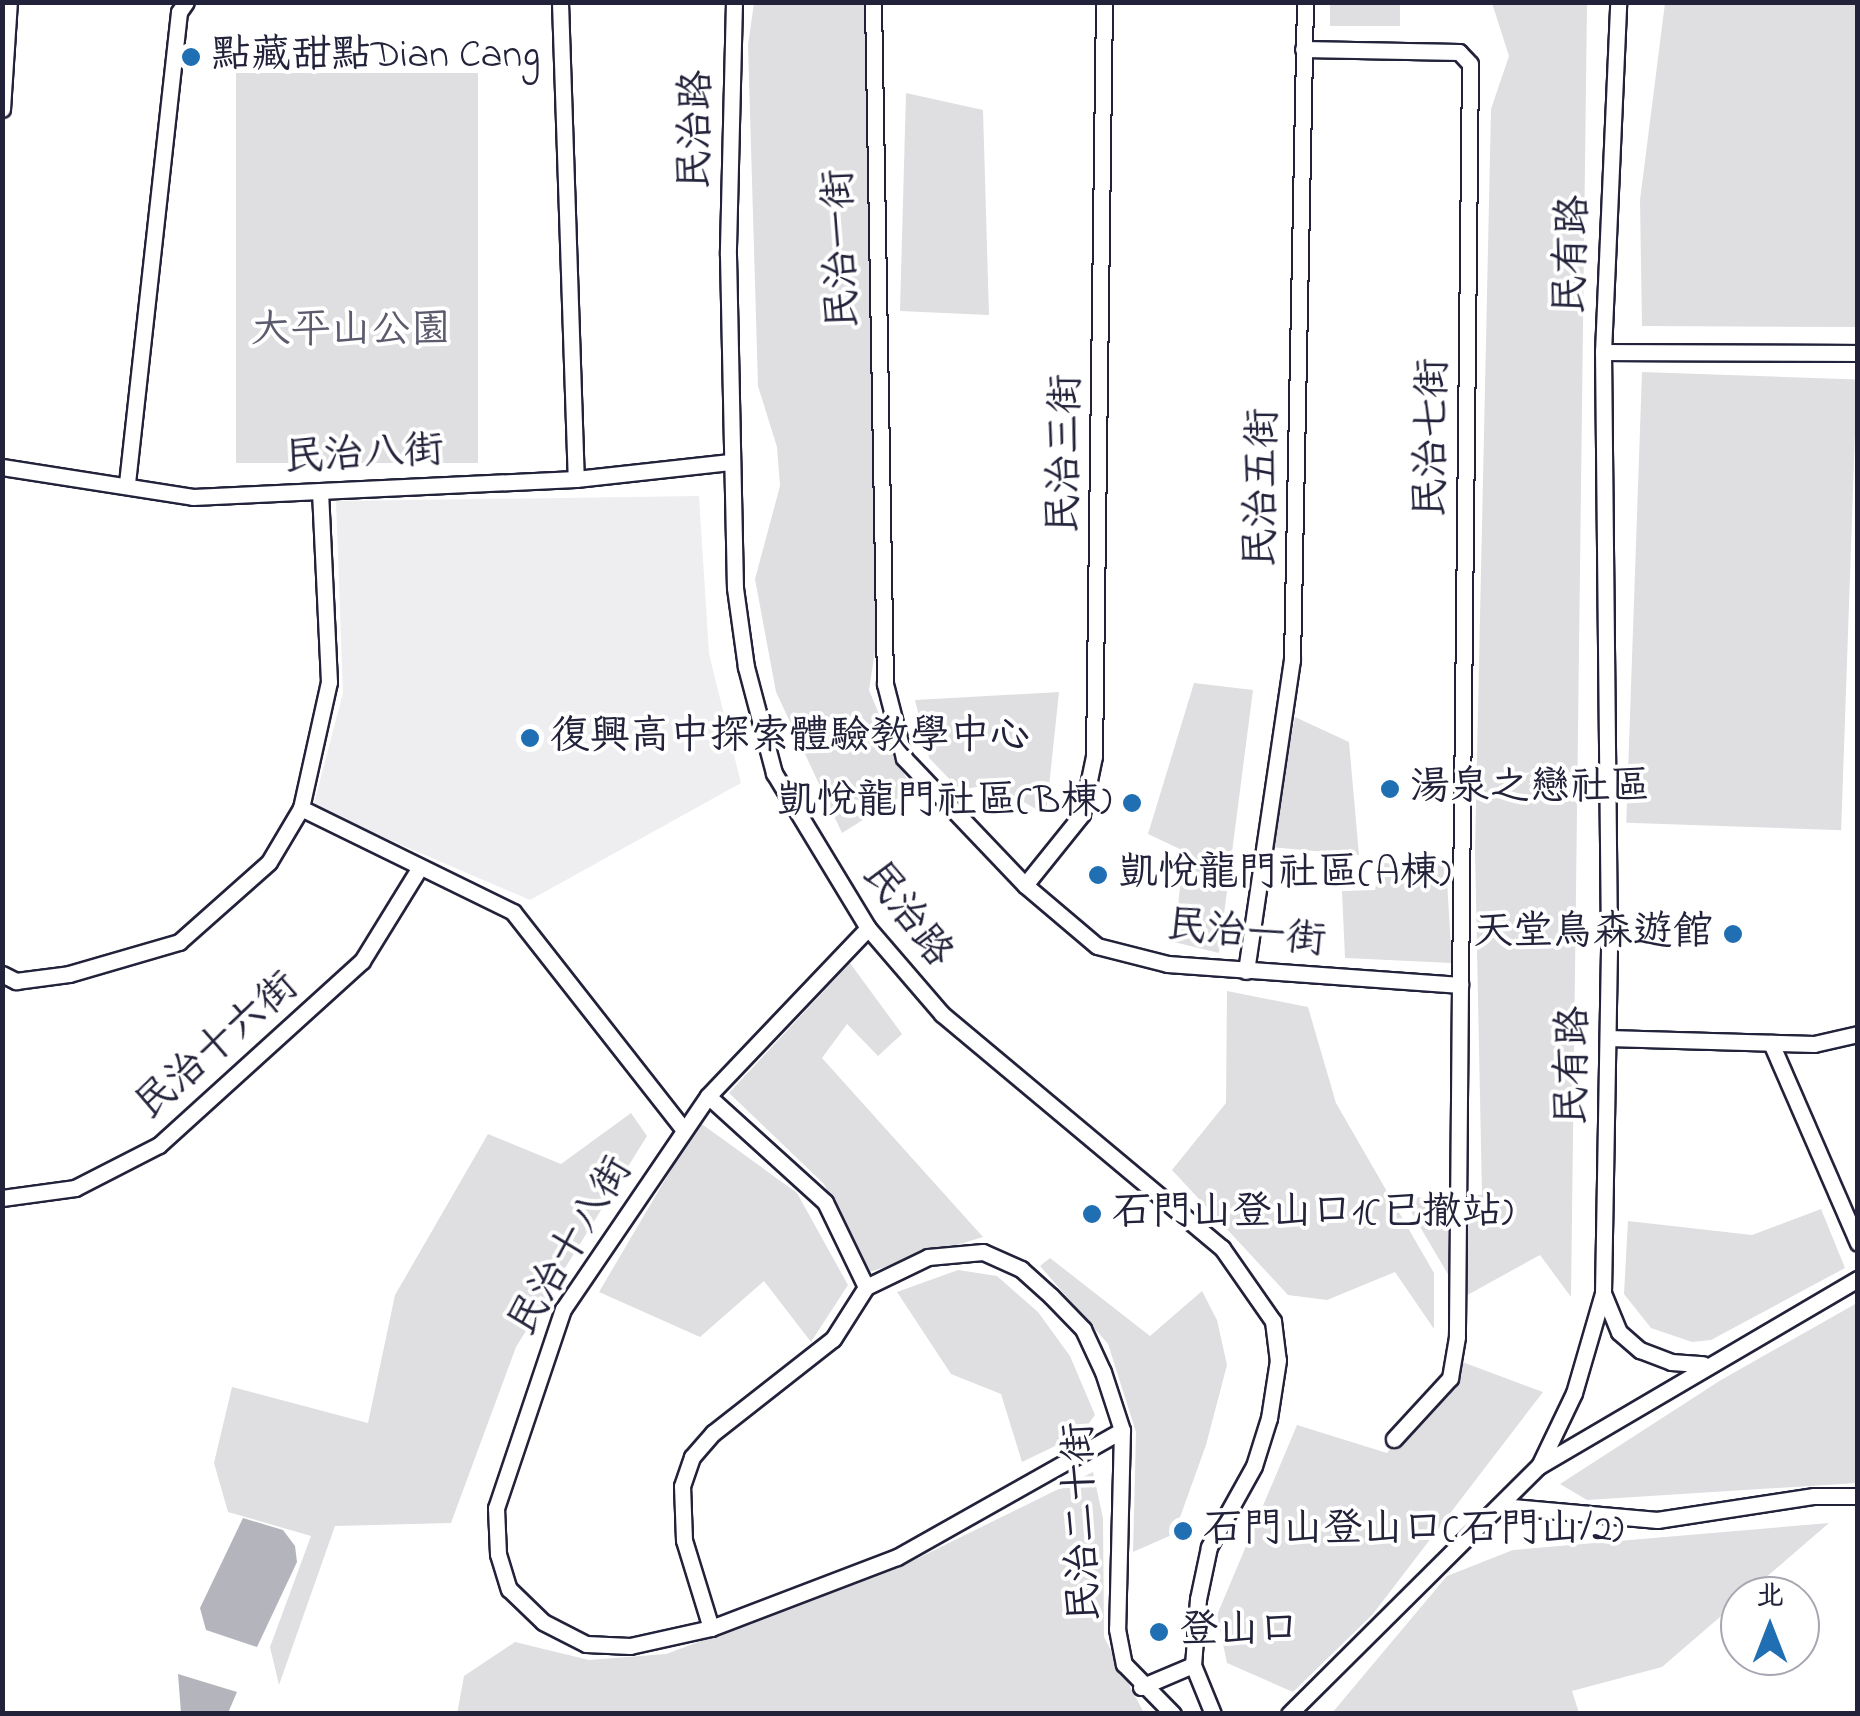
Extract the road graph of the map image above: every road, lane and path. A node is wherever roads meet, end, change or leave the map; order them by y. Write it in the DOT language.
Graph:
graph roads {
  1 [pos="9,2"];
  2 [pos="186,2"];
  3 [pos="560,2"];
  4 [pos="734,2"];
  5 [pos="872,2"];
  6 [pos="1104,2"];
  7 [pos="1305,2"];
  8 [pos="1618,2"];
  9 [pos="1303,48"];
  10 [pos="2,110"];
  11 [pos="1603,352"];
  12 [pos="1858,353"];
  13 [pos="730,462"];
  14 [pos="2,467"];
  15 [pos="576,479"];
  16 [pos="127,483"];
  17 [pos="320,491"];
  18 [pos="301,808"];
  19 [pos="420,867"];
  20 [pos="1026,885"];
  21 [pos="868,928"];
  22 [pos="1246,971"];
  23 [pos="2,974"];
  24 [pos="1460,985"];
  25 [pos="1858,1034"];
  26 [pos="1608,1038"];
  27 [pos="1771,1042"];
  28 [pos="708,1096"];
  29 [pos="683,1129"];
  30 [pos="2,1198"];
  31 [pos="1858,1243"];
  32 [pos="1858,1280"];
  33 [pos="866,1288"];
  34 [pos="1603,1293"];
  35 [pos="1703,1364"];
  36 [pos="1122,1430"];
  37 [pos="1394,1439"];
  38 [pos="1538,1466"];
  39 [pos="1858,1496"];
  40 [pos="1501,1506"];
  41 [pos="711,1628"];
  42 [pos="1192,1665"];
  43 [pos="1140,1687"];
  44 [pos="1173,1714"];
  45 [pos="1213,1714"];
  46 [pos="1289,1714"];
  1 -- 10 [label="street"];
  2 -- 16 [label="street"];
  3 -- 15 [label="street"];
  4 -- 13 [label="street, 民治路"];
  5 -- 20 [label="street, 民治一街"];
  6 -- 20 [label="street, 民治三街"];
  7 -- 9 [label="street, 民治五街"];
  8 -- 11 [label="street, 民有路"];
  9 -- 22 [label="street, 民治五街"];
  9 -- 24 [label="street, 民治七街"];
  11 -- 12 [label="street"];
  11 -- 26 [label="street, 民有路"];
  13 -- 15 [label="street, 民治八街"];
  13 -- 21 [label="street, 民治路"];
  14 -- 16 [label="street, 民治八街"];
  15 -- 17 [label="street, 民治八街"];
  16 -- 17 [label="street, 民治八街"];
  17 -- 18 [label="street"];
  18 -- 19 [label="street"];
  18 -- 23 [label="street"];
  19 -- 29 [label="street"];
  19 -- 30 [label="street, 民治十六街"];
  20 -- 22 [label="street, 民治一街"];
  21 -- 28 [label="street, 民治十八街"];
  21 -- 42 [label="street, 民治路"];
  22 -- 24 [label="street, 民治一街"];
  24 -- 37 [label="street"];
  25 -- 27 [label="street"];
  26 -- 27 [label="street"];
  26 -- 34 [label="street, 民有路"];
  27 -- 31 [label="street"];
  28 -- 29 [label="street, 民治十八街"];
  28 -- 33 [label="street"];
  29 -- 41 [label="street, 民治十八街"];
  32 -- 35 [label="street"];
  33 -- 36 [label="street, 民治二十街"];
  33 -- 41 [label="street"];
  34 -- 35 [label="street"];
  34 -- 38 [label="street, 民有路"];
  35 -- 38 [label="street"];
  36 -- 41 [label="street, 民治十八街"];
  36 -- 43 [label="street, 民治二十街"];
  38 -- 40 [label="street, 民有路"];
  39 -- 40 [label="street"];
  40 -- 46 [label="street, 民有路"];
  42 -- 43 [label="street"];
  42 -- 45 [label="street"];
  43 -- 44 [label="street, 民治二十街"];
}
